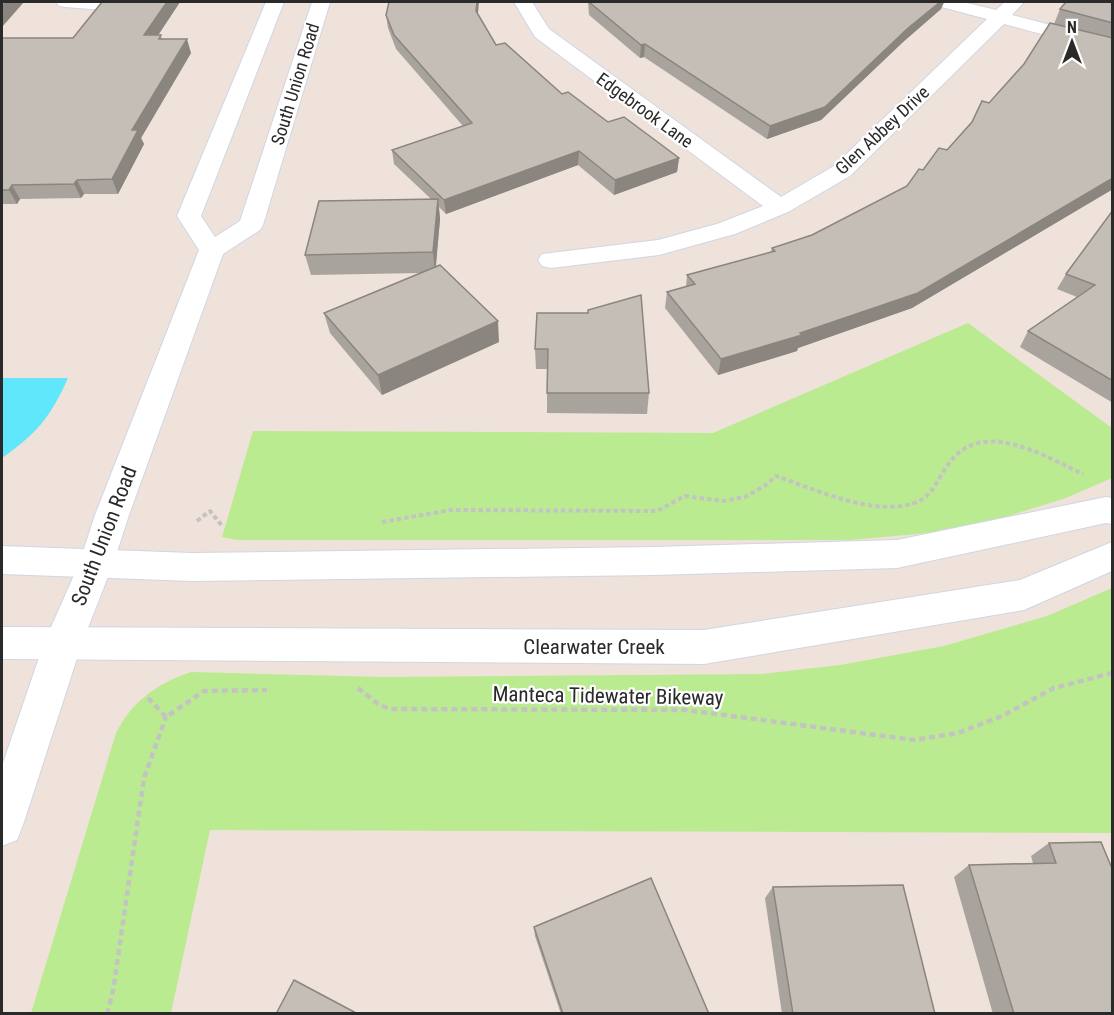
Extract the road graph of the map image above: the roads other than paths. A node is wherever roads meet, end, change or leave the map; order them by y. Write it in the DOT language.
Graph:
graph roads {
  1 [pos="65,2"];
  2 [pos="275,2"];
  3 [pos="321,2"];
  4 [pos="523,2"];
  5 [pos="944,2"];
  6 [pos="146,8"];
  7 [pos="1007,9"];
  8 [pos="1113,47"];
  9 [pos="780,207"];
  10 [pos="212,250"];
  11 [pos="551,260"];
  12 [pos="1113,511"];
  13 [pos="1113,556"];
  14 [pos="2,560"];
  15 [pos="96,564"];
  16 [pos="2,643"];
  17 [pos="63,643"];
  18 [pos="2,825"];
  1 -- 6 [label="street"];
  2 -- 10 [label="street"];
  3 -- 10 [label="street, South Union Road"];
  4 -- 9 [label="street, Edgebrook Lane"];
  5 -- 7 [label="street"];
  7 -- 8 [label="street"];
  7 -- 9 [label="street, Glen Abbey Drive"];
  9 -- 11 [label="street, Glen Abbey Drive"];
  10 -- 15 [label="street, South Union Road"];
  12 -- 15 [label="street"];
  13 -- 17 [label="street, Clearwater Creek"];
  14 -- 15 [label="street"];
  15 -- 17 [label="street, South Union Road"];
  16 -- 17 [label="street, Clearwater Creek"];
  17 -- 18 [label="street, South Union Road"];
}
